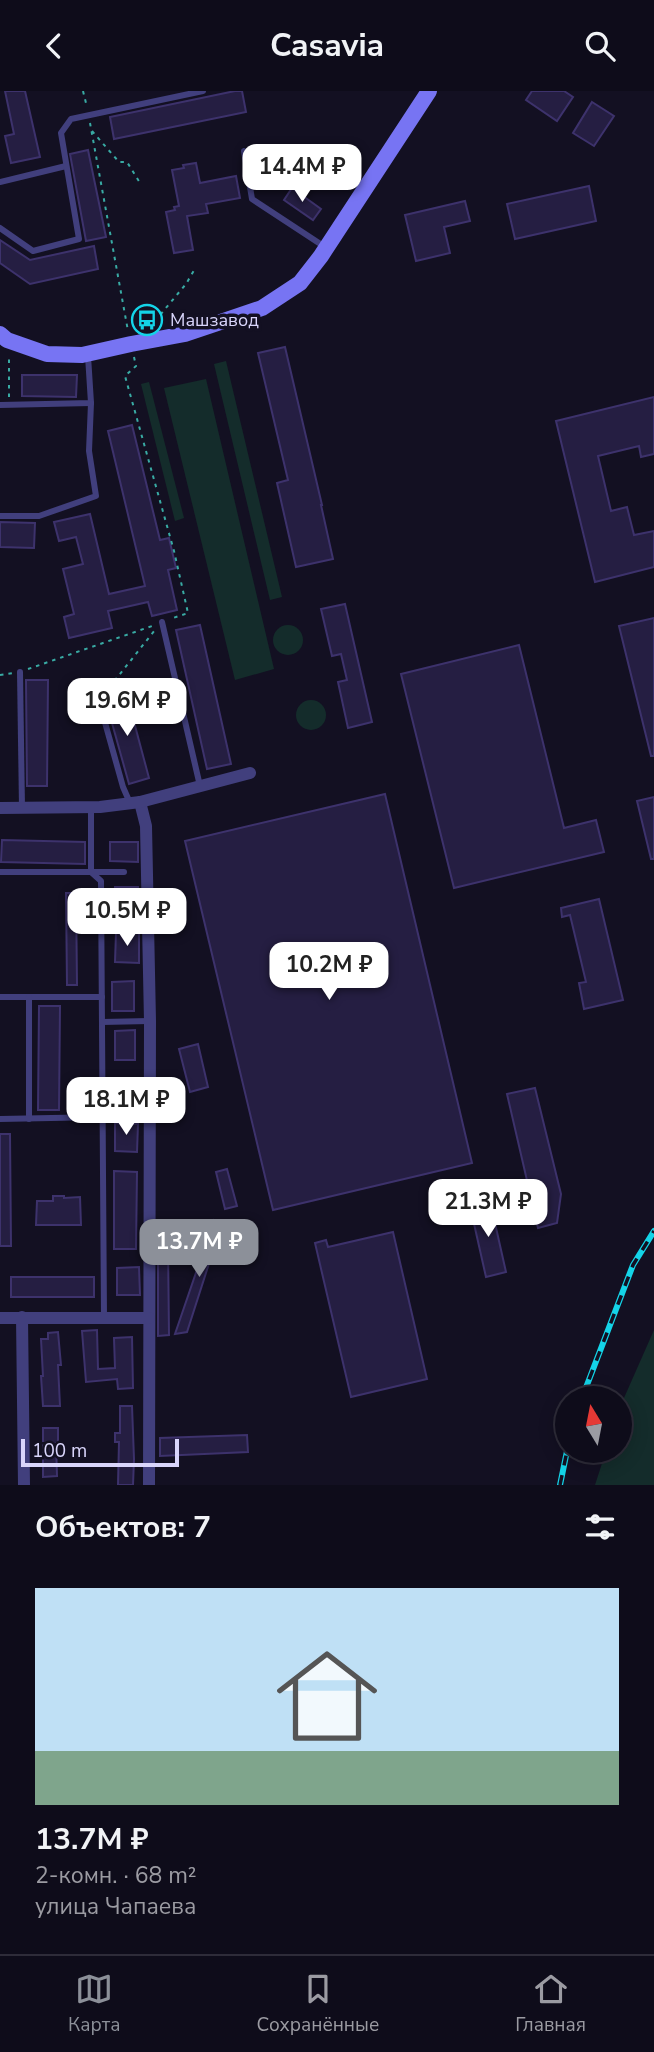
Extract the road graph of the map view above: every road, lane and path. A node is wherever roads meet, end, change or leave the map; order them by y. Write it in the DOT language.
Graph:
graph roads {
  1 [pos="83,91"];
  2 [pos="203,91"];
  3 [pos="429,91"];
  4 [pos="89,116"];
  5 [pos="91,130"];
  6 [pos="244,151"];
  7 [pos="66,166"];
  8 [pos="0,181"];
  9 [pos="140,183"];
  10 [pos="0,229"];
  11 [pos="326,248"];
  12 [pos="196,267"];
  13 [pos="155,321"];
  14 [pos="0,334"];
  15 [pos="131,344"];
  16 [pos="88,355"];
  17 [pos="9,356"];
  18 [pos="91,403"];
  19 [pos="0,405"];
  20 [pos="9,405"];
  21 [pos="0,516"];
  22 [pos="162,622"];
  23 [pos="20,672"];
  24 [pos="0,675"];
  25 [pos="99,701"];
  26 [pos="250,773"];
  27 [pos="200,786"];
  28 [pos="135,803"];
  29 [pos="91,807"];
  30 [pos="0,808"];
  31 [pos="22,808"];
  32 [pos="124,871"];
  33 [pos="0,872"];
  34 [pos="91,872"];
  35 [pos="0,997"];
  36 [pos="29,997"];
  37 [pos="102,997"];
  38 [pos="150,1021"];
  39 [pos="102,1022"];
  40 [pos="103,1117"];
  41 [pos="0,1119"];
  42 [pos="29,1119"];
  43 [pos="22,1317"];
  44 [pos="104,1317"];
  45 [pos="0,1318"];
  46 [pos="149,1318"];
  47 [pos="24,1485"];
  48 [pos="149,1485"];
  1 -- 4 [label="path"];
  2 -- 4 [label="lane"];
  3 -- 11 [label="main road"];
  4 -- 5 [label="path"];
  4 -- 7 [label="lane"];
  5 -- 9 [label="path"];
  5 -- 15 [label="path"];
  6 -- 11 [label="lane"];
  7 -- 8 [label="lane"];
  7 -- 10 [label="lane"];
  11 -- 15 [label="main road"];
  12 -- 13 [label="path"];
  14 -- 16 [label="main road"];
  15 -- 16 [label="main road"];
  15 -- 22 [label="path"];
  16 -- 18 [label="lane"];
  17 -- 20 [label="path"];
  18 -- 20 [label="lane"];
  18 -- 21 [label="lane"];
  19 -- 20 [label="lane"];
  22 -- 23 [label="path"];
  22 -- 25 [label="path"];
  22 -- 27 [label="lane"];
  23 -- 24 [label="path"];
  23 -- 31 [label="lane"];
  25 -- 28 [label="lane"];
  26 -- 27 [label="street"];
  27 -- 28 [label="street"];
  28 -- 29 [label="street"];
  28 -- 38 [label="street"];
  29 -- 31 [label="street"];
  29 -- 34 [label="lane"];
  30 -- 31 [label="street"];
  32 -- 34 [label="lane"];
  33 -- 34 [label="lane"];
  34 -- 37 [label="lane"];
  35 -- 36 [label="lane"];
  36 -- 37 [label="lane"];
  36 -- 42 [label="lane"];
  37 -- 39 [label="lane"];
  38 -- 39 [label="lane"];
  38 -- 46 [label="street"];
  39 -- 40 [label="lane"];
  40 -- 42 [label="lane"];
  40 -- 44 [label="lane"];
  41 -- 42 [label="lane"];
  43 -- 44 [label="street"];
  43 -- 45 [label="street"];
  43 -- 47 [label="street"];
  44 -- 46 [label="street"];
  46 -- 48 [label="street"];
}
